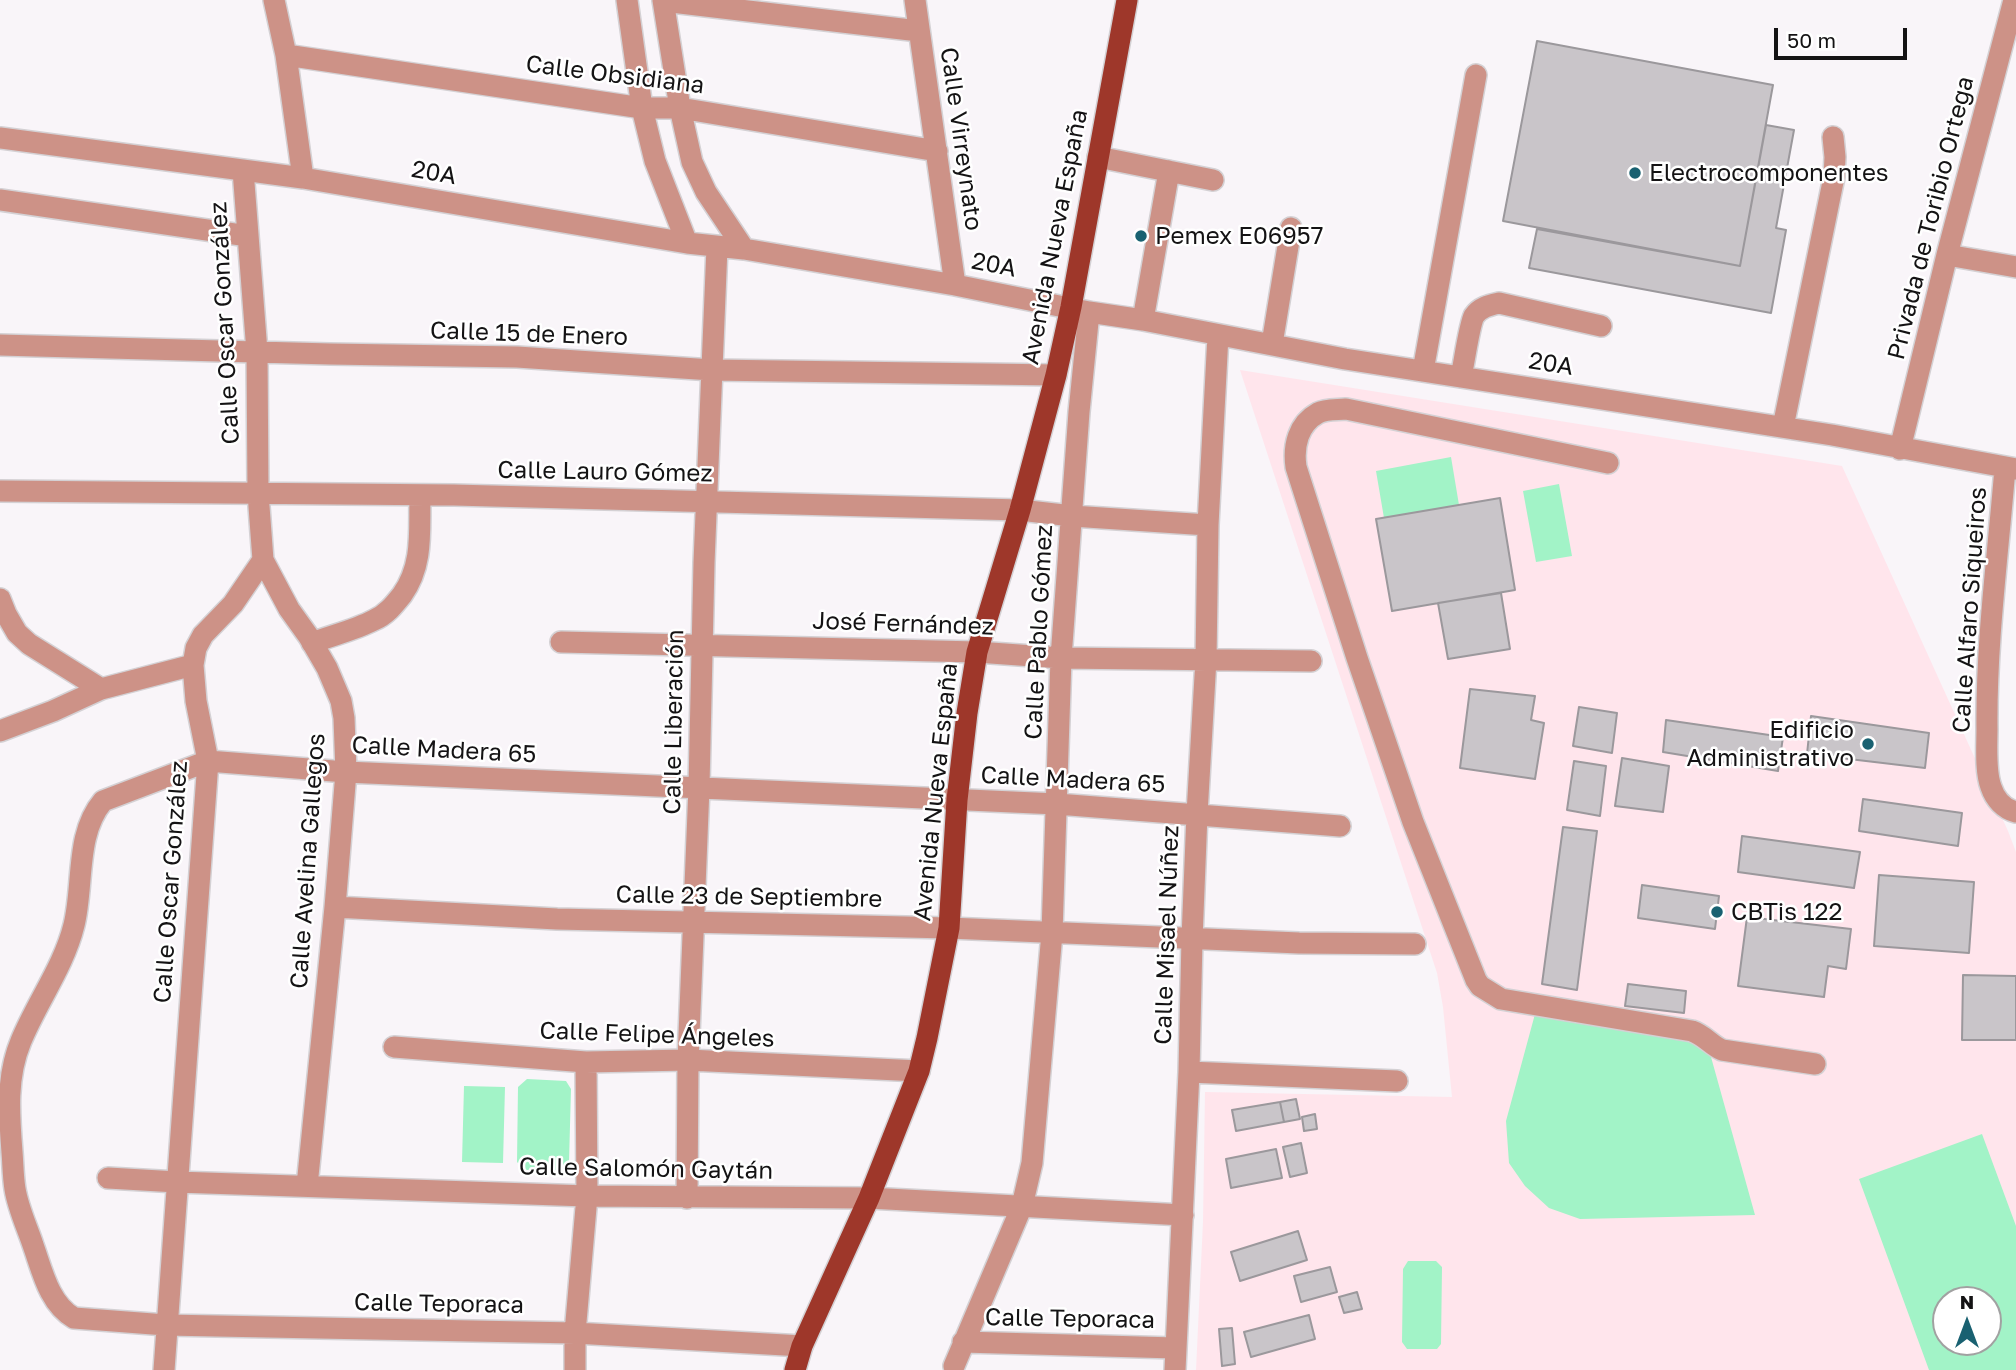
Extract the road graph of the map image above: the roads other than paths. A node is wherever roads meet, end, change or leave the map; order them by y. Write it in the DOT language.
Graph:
graph roads {
  1 [pos="274,0"];
  2 [pos="627,0"];
  3 [pos="663,0"];
  4 [pos="915,0"];
  5 [pos="1127,0"];
  6 [pos="2014,0"];
  7 [pos="919,31"];
  8 [pos="286,55"];
  9 [pos="1476,75"];
  10 [pos="642,107"];
  11 [pos="680,108"];
  12 [pos="1833,137"];
  13 [pos="0,138"];
  14 [pos="937,151"];
  15 [pos="1098,157"];
  16 [pos="243,170"];
  17 [pos="1169,171"];
  18 [pos="303,178"];
  19 [pos="1213,180"];
  20 [pos="0,200"];
  21 [pos="1291,228"];
  22 [pos="248,236"];
  23 [pos="687,243"];
  24 [pos="717,247"];
  25 [pos="744,249"];
  26 [pos="1947,255"];
  27 [pos="2016,267"];
  28 [pos="955,285"];
  29 [pos="1080,310"];
  30 [pos="1143,320"];
  31 [pos="1601,326"];
  32 [pos="1218,335"];
  33 [pos="1272,344"];
  34 [pos="0,345"];
  35 [pos="257,352"];
  36 [pos="712,370"];
  37 [pos="1423,371"];
  38 [pos="1056,375"];
  39 [pos="1461,377"];
  40 [pos="1783,428"];
  41 [pos="1900,449"];
  42 [pos="1608,463"];
  43 [pos="2011,469"];
  44 [pos="0,491"];
  45 [pos="258,493"];
  46 [pos="421,495"];
  47 [pos="707,501"];
  48 [pos="1020,510"];
  49 [pos="1072,516"];
  50 [pos="1208,525"];
  51 [pos="263,561"];
  52 [pos="0,599"];
  53 [pos="561,642"];
  54 [pos="312,643"];
  55 [pos="703,646"];
  56 [pos="977,652"];
  57 [pos="1061,658"];
  58 [pos="1206,659"];
  59 [pos="1311,661"];
  60 [pos="193,665"];
  61 [pos="101,689"];
  62 [pos="0,731"];
  63 [pos="208,761"];
  64 [pos="346,772"];
  65 [pos="699,787"];
  66 [pos="2006,794"];
  67 [pos="957,800"];
  68 [pos="1057,804"];
  69 [pos="2016,812"];
  70 [pos="1197,814"];
  71 [pos="1340,825"];
  72 [pos="335,908"];
  73 [pos="693,923"];
  74 [pos="949,928"];
  75 [pos="1052,933"];
  76 [pos="1192,939"];
  77 [pos="1415,944"];
  78 [pos="394,1047"];
  79 [pos="688,1060"];
  80 [pos="586,1062"];
  81 [pos="1815,1064"];
  82 [pos="919,1071"];
  83 [pos="1189,1072"];
  84 [pos="1396,1081"];
  85 [pos="108,1178"];
  86 [pos="177,1182"];
  87 [pos="307,1186"];
  88 [pos="7,1187"];
  89 [pos="587,1196"];
  90 [pos="687,1198"];
  91 [pos="869,1198"];
  92 [pos="1022,1206"];
  93 [pos="1183,1215"];
  94 [pos="74,1318"];
  95 [pos="166,1325"];
  96 [pos="575,1334"];
  97 [pos="963,1342"];
  98 [pos="802,1346"];
  99 [pos="1175,1348"];
  100 [pos="954,1366"];
  101 [pos="163,1370"];
  102 [pos="575,1370"];
  103 [pos="794,1370"];
  104 [pos="1175,1370"];
  1 -- 8 [label="street"];
  2 -- 10 [label="street"];
  3 -- 7 [label="street"];
  3 -- 11 [label="street"];
  4 -- 7 [label="street, Calle Virreynato"];
  5 -- 15 [label="main road, Avenida Nueva España"];
  6 -- 26 [label="street, Privada de Toribio Ortega"];
  7 -- 14 [label="street, Calle Virreynato"];
  8 -- 10 [label="street, Calle Obsidiana"];
  8 -- 18 [label="street"];
  9 -- 37 [label="street"];
  10 -- 11 [label="street, Calle Obsidiana"];
  10 -- 23 [label="street"];
  11 -- 14 [label="street, Calle Obsidiana"];
  11 -- 25 [label="street"];
  12 -- 40 [label="street"];
  13 -- 16 [label="street, 20A"];
  14 -- 28 [label="street, Calle Virreynato"];
  15 -- 17 [label="street"];
  15 -- 29 [label="main road, Avenida Nueva España"];
  16 -- 18 [label="street, 20A"];
  16 -- 22 [label="street, Calle Oscar González"];
  17 -- 19 [label="street"];
  17 -- 30 [label="street"];
  18 -- 23 [label="street, 20A"];
  20 -- 22 [label="street"];
  21 -- 33 [label="street"];
  22 -- 35 [label="street, Calle Oscar González"];
  23 -- 24 [label="street, 20A"];
  24 -- 25 [label="street, 20A"];
  24 -- 36 [label="street, Calle Liberación"];
  25 -- 28 [label="street, 20A"];
  26 -- 27 [label="street"];
  26 -- 41 [label="street, Privada de Toribio Ortega"];
  28 -- 29 [label="street, 20A"];
  29 -- 30 [label="street, 20A"];
  29 -- 38 [label="main road, Avenida Nueva España"];
  29 -- 49 [label="street, Calle Pablo Gómez"];
  30 -- 32 [label="street, 20A"];
  31 -- 39 [label="street"];
  32 -- 33 [label="street, 20A"];
  32 -- 50 [label="street, Calle Misael Núñez"];
  33 -- 37 [label="street, 20A"];
  34 -- 35 [label="street, Calle 15 de Enero"];
  35 -- 36 [label="street, Calle 15 de Enero"];
  35 -- 45 [label="street, Calle Oscar González"];
  36 -- 38 [label="street, Calle 15 de Enero"];
  36 -- 47 [label="street, Calle Liberación"];
  37 -- 39 [label="street, 20A"];
  38 -- 48 [label="main road, Avenida Nueva España"];
  39 -- 40 [label="street, 20A"];
  40 -- 41 [label="street, 20A"];
  41 -- 43 [label="street, 20A"];
  42 -- 81 [label="street"];
  43 -- 66 [label="street, Calle Alfaro Siqueiros"];
  44 -- 45 [label="street, Calle Lauro Gómez"];
  45 -- 46 [label="street, Calle Lauro Gómez"];
  45 -- 51 [label="street, Calle Oscar González"];
  46 -- 47 [label="street, Calle Lauro Gómez"];
  46 -- 54 [label="street"];
  47 -- 48 [label="street, Calle Lauro Gómez"];
  47 -- 55 [label="street, Calle Liberación"];
  48 -- 49 [label="street, Calle Lauro Gómez"];
  48 -- 56 [label="main road, Avenida Nueva España"];
  49 -- 50 [label="street, Calle Lauro Gómez"];
  49 -- 57 [label="street, Calle Pablo Gómez"];
  50 -- 58 [label="street, Calle Misael Núñez"];
  51 -- 54 [label="street, Calle Avelina Gallegos"];
  51 -- 60 [label="street, Calle Oscar González"];
  52 -- 61 [label="street"];
  53 -- 55 [label="street, José Fernández"];
  54 -- 64 [label="street, Calle Avelina Gallegos"];
  55 -- 56 [label="street, José Fernández"];
  55 -- 65 [label="street, Calle Liberación"];
  56 -- 57 [label="street, José Fernández"];
  56 -- 67 [label="main road, Avenida Nueva España"];
  57 -- 58 [label="street, José Fernández"];
  57 -- 68 [label="street, Calle Pablo Gómez"];
  58 -- 59 [label="street, José Fernández"];
  58 -- 70 [label="street, Calle Misael Núñez"];
  60 -- 61 [label="street"];
  60 -- 63 [label="street, Calle Oscar González"];
  61 -- 62 [label="street"];
  63 -- 64 [label="street, Calle Madera 65"];
  63 -- 86 [label="street, Calle Oscar González"];
  63 -- 88 [label="street, Calle Madera 65"];
  64 -- 65 [label="street, Calle Madera 65"];
  64 -- 72 [label="street, Calle Avelina Gallegos"];
  65 -- 67 [label="street, Calle Madera 65"];
  65 -- 73 [label="street, Calle Liberación"];
  66 -- 69 [label="street"];
  67 -- 68 [label="street, Calle Madera 65"];
  67 -- 74 [label="main road, Avenida Nueva España"];
  68 -- 70 [label="street, Calle Madera 65"];
  68 -- 75 [label="street, Calle Pablo Gómez"];
  70 -- 71 [label="street, Calle Madera 65"];
  70 -- 76 [label="street, Calle Misael Núñez"];
  72 -- 73 [label="street, Calle 23 de Septiembre"];
  72 -- 87 [label="street, Calle Avelina Gallegos"];
  73 -- 74 [label="street, Calle 23 de Septiembre"];
  73 -- 79 [label="street, Calle Liberación"];
  74 -- 75 [label="street, Calle 23 de Septiembre"];
  74 -- 82 [label="main road, Avenida Nueva España"];
  75 -- 76 [label="street, Calle 23 de Septiembre"];
  75 -- 92 [label="street, Calle Pablo Gómez"];
  76 -- 77 [label="street, Calle 23 de Septiembre"];
  76 -- 83 [label="street, Calle Misael Núñez"];
  78 -- 80 [label="street, Calle Felipe Ángeles"];
  79 -- 80 [label="street, Calle Felipe Ángeles"];
  79 -- 82 [label="street, Calle Felipe Ángeles"];
  79 -- 90 [label="street, Calle Liberación"];
  80 -- 89 [label="street"];
  82 -- 91 [label="main road, Avenida Nueva España"];
  83 -- 84 [label="street"];
  83 -- 93 [label="street, Calle Misael Núñez"];
  85 -- 86 [label="street, Calle Salomón Gaytán"];
  86 -- 87 [label="street, Calle Salomón Gaytán"];
  86 -- 95 [label="street, Calle Oscar González"];
  87 -- 89 [label="street, Calle Salomón Gaytán"];
  88 -- 94 [label="street, Calle Madera 65"];
  89 -- 90 [label="street, Calle Salomón Gaytán"];
  89 -- 96 [label="street"];
  90 -- 91 [label="street, Calle Salomón Gaytán"];
  91 -- 92 [label="street, Calle Salomón Gaytán"];
  91 -- 98 [label="main road, Avenida Nueva España"];
  92 -- 93 [label="street, Calle Salomón Gaytán"];
  92 -- 97 [label="street, Calle Teporaca"];
  93 -- 99 [label="street, Calle Misael Núñez"];
  94 -- 95 [label="street, Calle Teporaca"];
  95 -- 96 [label="street, Calle Teporaca"];
  95 -- 101 [label="street, Calle Oscar González"];
  96 -- 98 [label="street, Calle Teporaca"];
  96 -- 102 [label="street"];
  97 -- 99 [label="street, Calle Teporaca"];
  97 -- 100 [label="street, Calle Teporaca"];
  98 -- 103 [label="main road, Avenida Nueva España"];
  99 -- 104 [label="street, Calle Misael Núñez"];
}
